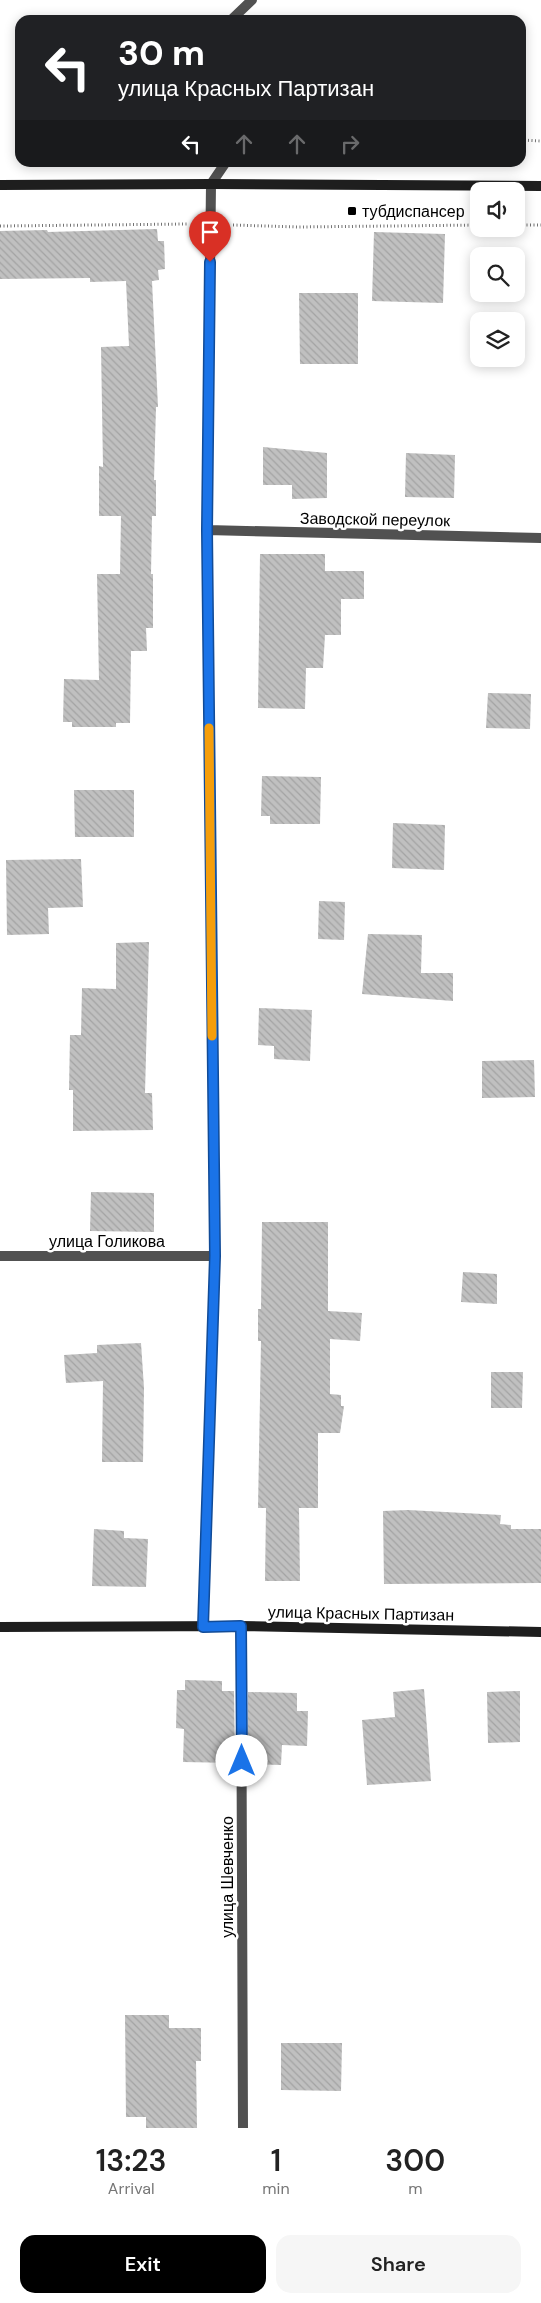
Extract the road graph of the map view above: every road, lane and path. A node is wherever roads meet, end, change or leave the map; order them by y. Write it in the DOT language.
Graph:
graph roads {
  1 [pos="252,0"];
  2 [pos="236,15"];
  3 [pos="526,140"];
  4 [pos="541,141"];
  5 [pos="223,167"];
  6 [pos="211,184"];
  7 [pos="0,185"];
  8 [pos="541,186"];
  9 [pos="210,224"];
  10 [pos="470,225"];
  11 [pos="525,225"];
  12 [pos="541,225"];
  13 [pos="0,226"];
  14 [pos="207,530"];
  15 [pos="541,538"];
  16 [pos="0,1256"];
  17 [pos="215,1256"];
  18 [pos="0,1626"];
  19 [pos="241,1626"];
  20 [pos="203,1627"];
  21 [pos="541,1632"];
  22 [pos="243,2128"];
  1 -- 2 [label="street"];
  3 -- 4 [label="path"];
  5 -- 6 [label="street"];
  6 -- 7 [label="street"];
  6 -- 8 [label="street"];
  6 -- 9 [label="street"];
  9 -- 10 [label="path"];
  9 -- 13 [label="path"];
  9 -- 14 [label="street"];
  11 -- 12 [label="path"];
  14 -- 15 [label="street, Заводской переулок"];
  14 -- 17 [label="street"];
  16 -- 17 [label="street, улица Голикова"];
  17 -- 20 [label="street"];
  18 -- 20 [label="street, улица Красных Партизан"];
  19 -- 20 [label="street, улица Красных Партизан"];
  19 -- 21 [label="street, улица Красных Партизан"];
  19 -- 22 [label="street, улица Шевченко"];
}
